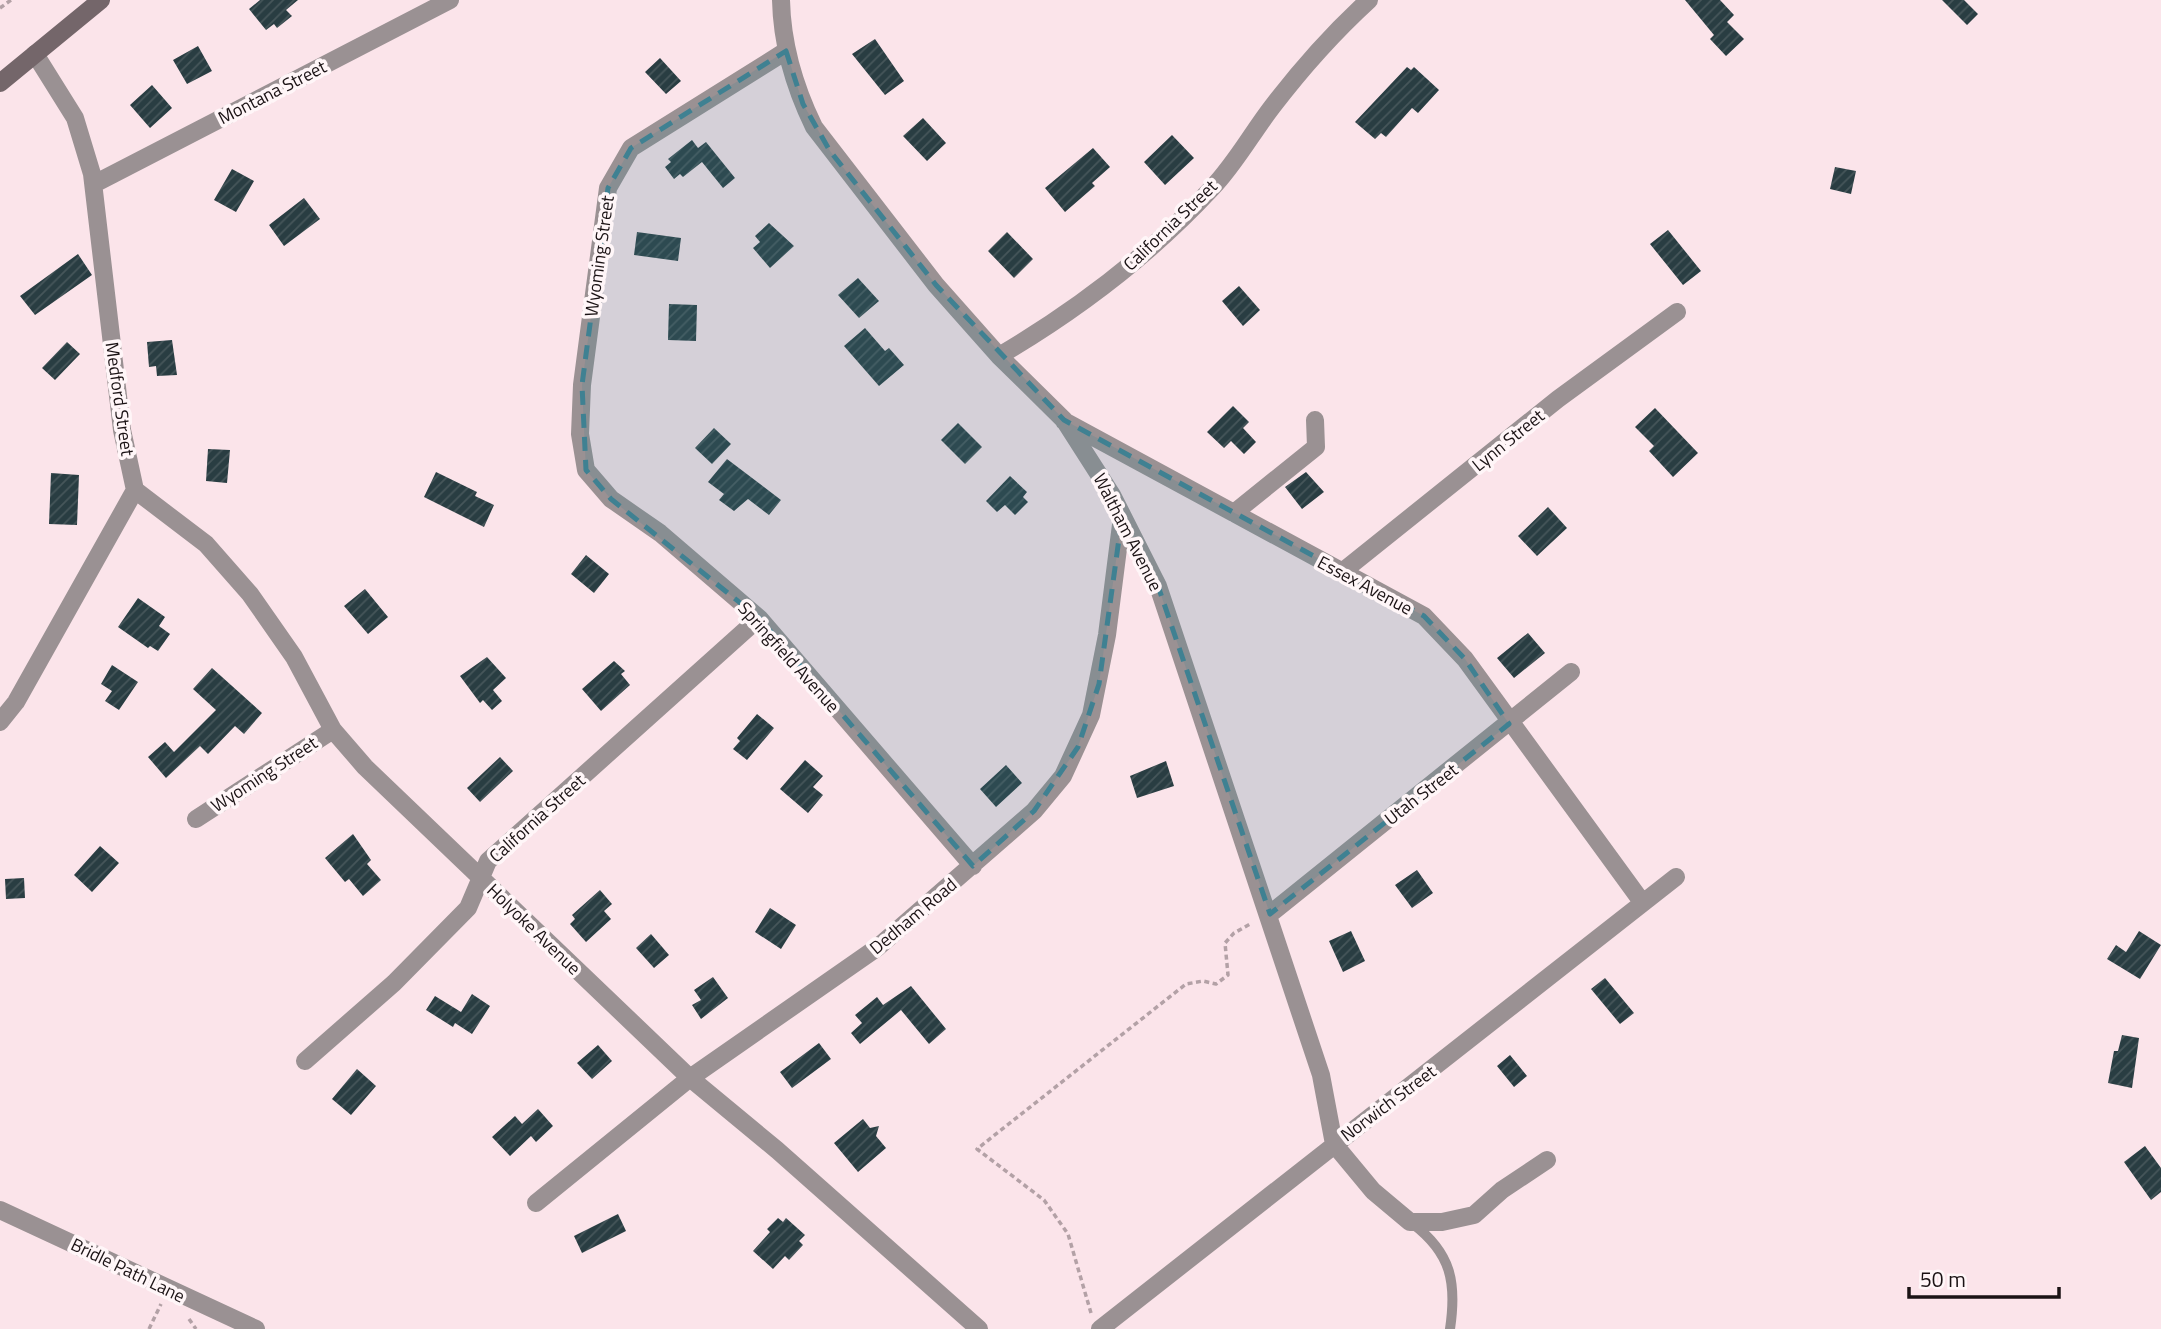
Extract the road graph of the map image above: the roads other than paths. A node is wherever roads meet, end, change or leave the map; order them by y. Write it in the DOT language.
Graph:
graph roads {
  1 [pos="101,0"];
  2 [pos="450,0"];
  3 [pos="781,0"];
  4 [pos="1369,0"];
  5 [pos="786,51"];
  6 [pos="35,54"];
  7 [pos="0,83"];
  8 [pos="93,184"];
  9 [pos="1677,312"];
  10 [pos="999,356"];
  11 [pos="582,385"];
  12 [pos="1315,420"];
  13 [pos="1064,421"];
  14 [pos="135,490"];
  15 [pos="1234,513"];
  16 [pos="1122,517"];
  17 [pos="1145,560"];
  18 [pos="1112,572"];
  19 [pos="1342,572"];
  20 [pos="759,618"];
  21 [pos="1571,672"];
  22 [pos="2,715"];
  23 [pos="1509,724"];
  24 [pos="333,730"];
  25 [pos="195,819"];
  26 [pos="973,866"];
  27 [pos="479,877"];
  28 [pos="1676,877"];
  29 [pos="1642,902"];
  30 [pos="1270,914"];
  31 [pos="305,1061"];
  32 [pos="690,1078"];
  33 [pos="1334,1144"];
  34 [pos="1547,1160"];
  35 [pos="536,1203"];
  36 [pos="0,1210"];
  37 [pos="1410,1222"];
  38 [pos="1097,1324"];
  39 [pos="256,1329"];
  40 [pos="979,1329"];
  41 [pos="1450,1329"];
  1 -- 6 [label="main road"];
  2 -- 8 [label="street, Montana Street"];
  3 -- 5 [label="street, Waltham Avenue"];
  4 -- 10 [label="street, California Street"];
  5 -- 10 [label="street, Waltham Avenue"];
  5 -- 11 [label="street, Wyoming Street"];
  6 -- 7 [label="main road"];
  6 -- 8 [label="street, Medford Street"];
  8 -- 14 [label="street, Medford Street"];
  9 -- 19 [label="street, Lynn Street"];
  10 -- 13 [label="street, Waltham Avenue"];
  11 -- 20 [label="street, Springfield Avenue"];
  12 -- 15 [label="street"];
  13 -- 15 [label="street, Essex Avenue"];
  13 -- 16 [label="street, Waltham Avenue"];
  14 -- 22 [label="street"];
  14 -- 24 [label="street, Holyoke Avenue"];
  15 -- 19 [label="street, Essex Avenue"];
  16 -- 17 [label="street, Waltham Avenue"];
  16 -- 18 [label="street, Dedham Road"];
  17 -- 18 [label="street"];
  17 -- 30 [label="street, Waltham Avenue"];
  18 -- 26 [label="street, Dedham Road"];
  19 -- 23 [label="street, Essex Avenue"];
  20 -- 26 [label="street, Springfield Avenue"];
  20 -- 27 [label="street, California Street"];
  21 -- 23 [label="street, Utah Street"];
  23 -- 29 [label="street, Essex Avenue"];
  23 -- 30 [label="street, Utah Street"];
  24 -- 25 [label="street, Wyoming Street"];
  24 -- 27 [label="street, Holyoke Avenue"];
  26 -- 32 [label="street, Dedham Road"];
  27 -- 31 [label="street, California Street"];
  27 -- 32 [label="street, Holyoke Avenue"];
  28 -- 29 [label="street, Norwich Street"];
  29 -- 33 [label="street, Norwich Street"];
  30 -- 33 [label="street, Waltham Avenue"];
  32 -- 35 [label="street, Dedham Road"];
  32 -- 40 [label="street, Holyoke Avenue"];
  33 -- 37 [label="street"];
  33 -- 38 [label="street, Norwich Street"];
  34 -- 37 [label="street"];
  36 -- 39 [label="street, Bridle Path Lane"];
  37 -- 41 [label="lane"];
}
